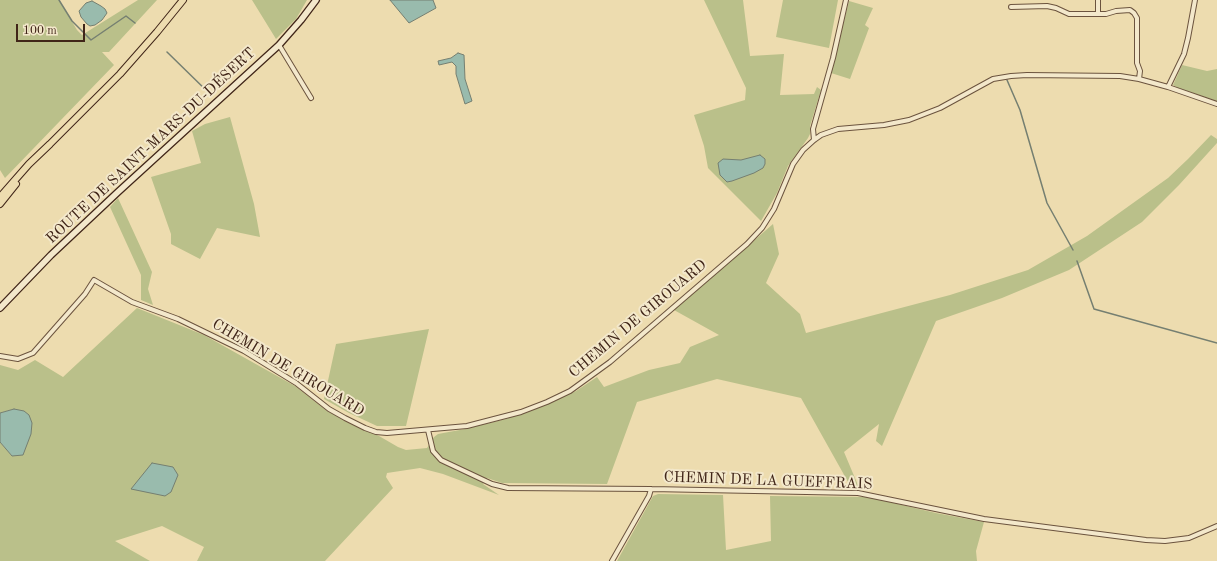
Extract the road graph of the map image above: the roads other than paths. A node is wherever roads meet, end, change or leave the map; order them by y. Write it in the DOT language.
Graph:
graph roads {
  1 [pos="183,0"];
  2 [pos="316,0"];
  3 [pos="846,0"];
  4 [pos="1098,0"];
  5 [pos="1195,0"];
  6 [pos="1011,7"];
  7 [pos="1098,14"];
  8 [pos="279,45"];
  9 [pos="1139,79"];
  10 [pos="1168,87"];
  11 [pos="311,98"];
  12 [pos="1217,104"];
  13 [pos="814,140"];
  14 [pos="37,157"];
  15 [pos="0,197"];
  16 [pos="0,204"];
  17 [pos="0,308"];
  18 [pos="0,356"];
  19 [pos="428,430"];
  20 [pos="651,489"];
  21 [pos="1217,526"];
  22 [pos="612,561"];
  1 -- 14 [label="main road"];
  2 -- 8 [label="main road, ROUTE DE SAINT-MARS-DU-DÉSERT"];
  3 -- 13 [label="street"];
  4 -- 7 [label="street"];
  5 -- 10 [label="street"];
  6 -- 7 [label="street"];
  7 -- 9 [label="street"];
  8 -- 11 [label="street"];
  8 -- 17 [label="main road, ROUTE DE SAINT-MARS-DU-DÉSERT"];
  9 -- 10 [label="street, CHEMIN DE GIROUARD"];
  9 -- 13 [label="street, CHEMIN DE GIROUARD"];
  10 -- 12 [label="street"];
  13 -- 19 [label="street, CHEMIN DE GIROUARD"];
  14 -- 15 [label="main road"];
  14 -- 16 [label="main road"];
  18 -- 19 [label="street, CHEMIN DE GIROUARD"];
  19 -- 20 [label="street, CHEMIN DE LA GUEFFRAIS"];
  20 -- 21 [label="street, CHEMIN DE LA GUEFFRAIS"];
  20 -- 22 [label="street"];
}
